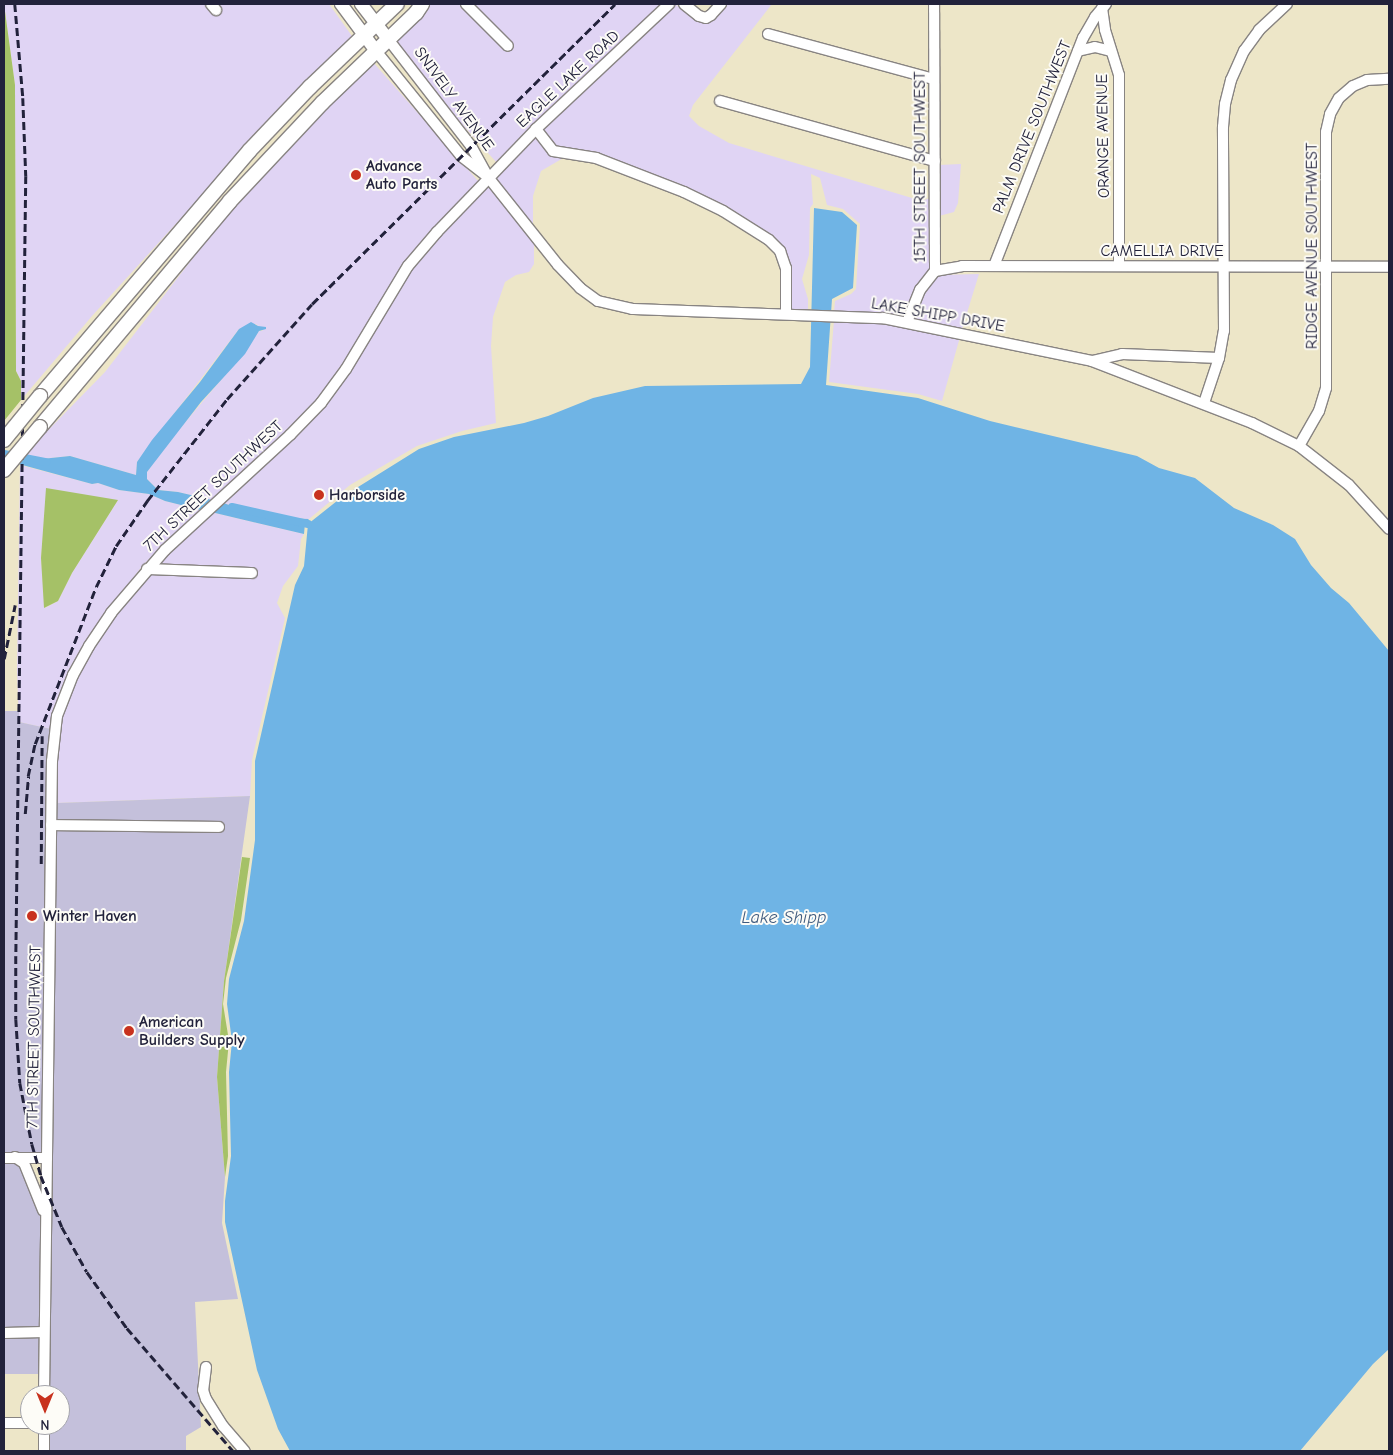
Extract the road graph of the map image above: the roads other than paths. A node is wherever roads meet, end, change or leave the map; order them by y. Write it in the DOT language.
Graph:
graph roads {
  1 [pos="341,4"];
  2 [pos="361,4"];
  3 [pos="397,4"];
  4 [pos="422,4"];
  5 [pos="466,4"];
  6 [pos="669,4"];
  7 [pos="684,4"];
  8 [pos="721,4"];
  9 [pos="934,4"];
  10 [pos="1287,4"];
  11 [pos="1104,6"];
  12 [pos="376,23"];
  13 [pos="768,34"];
  14 [pos="364,35"];
  15 [pos="388,39"];
  16 [pos="508,46"];
  17 [pos="376,51"];
  18 [pos="1078,51"];
  19 [pos="1111,51"];
  20 [pos="934,79"];
  21 [pos="1389,79"];
  22 [pos="720,101"];
  23 [pos="536,130"];
  24 [pos="935,160"];
  25 [pos="488,177"];
  26 [pos="994,266"];
  27 [pos="1119,266"];
  28 [pos="1223,266"];
  29 [pos="1326,266"];
  30 [pos="1389,267"];
  31 [pos="935,271"];
  32 [pos="790,314"];
  33 [pos="907,322"];
  34 [pos="1219,358"];
  35 [pos="1092,361"];
  36 [pos="1204,404"];
  37 [pos="4,440"];
  38 [pos="1299,446"];
  39 [pos="4,470"];
  40 [pos="1385,517"];
  41 [pos="1389,529"];
  42 [pos="147,569"];
  43 [pos="252,573"];
  44 [pos="51,824"];
  45 [pos="220,827"];
  46 [pos="4,1158"];
  47 [pos="15,1158"];
  48 [pos="47,1158"];
  49 [pos="45,1215"];
  50 [pos="44,1332"];
  51 [pos="4,1333"];
  52 [pos="206,1367"];
  53 [pos="44,1385"];
  54 [pos="4,1423"];
  55 [pos="20,1423"];
  56 [pos="44,1435"];
  57 [pos="44,1451"];
  58 [pos="245,1451"];
  1 -- 14 [label="main road, SNIVELY AVENUE"];
  2 -- 12 [label="main road, SNIVELY AVENUE"];
  3 -- 12 [label="highway"];
  4 -- 15 [label="highway"];
  5 -- 16 [label="street"];
  6 -- 23 [label="street, EAGLE LAKE ROAD"];
  7 -- 8 [label="street"];
  9 -- 20 [label="street, 15TH STREET SOUTHWEST"];
  10 -- 28 [label="street"];
  11 -- 18 [label="street, PALM DRIVE SOUTHWEST"];
  11 -- 19 [label="street, ORANGE AVENUE"];
  12 -- 14 [label="highway"];
  12 -- 15 [label="main road, SNIVELY AVENUE"];
  13 -- 20 [label="street"];
  14 -- 17 [label="main road, SNIVELY AVENUE"];
  14 -- 37 [label="highway, bridge"];
  15 -- 17 [label="highway"];
  15 -- 25 [label="street, SNIVELY AVENUE"];
  17 -- 25 [label="street, SNIVELY AVENUE"];
  17 -- 39 [label="highway, bridge"];
  18 -- 19 [label="street"];
  18 -- 26 [label="street, PALM DRIVE SOUTHWEST"];
  19 -- 27 [label="street, ORANGE AVENUE"];
  20 -- 24 [label="street, 15TH STREET SOUTHWEST"];
  21 -- 29 [label="street, RIDGE AVENUE SOUTHWEST"];
  22 -- 24 [label="street"];
  23 -- 25 [label="street, EAGLE LAKE ROAD"];
  23 -- 32 [label="street"];
  24 -- 31 [label="street, 15TH STREET SOUTHWEST"];
  25 -- 32 [label="street, LAKE SHIPP DRIVE"];
  25 -- 42 [label="street, 7TH STREET SOUTHWEST"];
  26 -- 27 [label="street, CAMELLIA DRIVE"];
  26 -- 31 [label="street, CAMELLIA DRIVE"];
  27 -- 28 [label="street, CAMELLIA DRIVE"];
  28 -- 29 [label="street, CAMELLIA DRIVE"];
  28 -- 34 [label="street"];
  29 -- 30 [label="street, CAMELLIA DRIVE"];
  29 -- 38 [label="street, RIDGE AVENUE SOUTHWEST"];
  31 -- 33 [label="street, 15TH STREET SOUTHWEST"];
  32 -- 33 [label="street, LAKE SHIPP DRIVE"];
  33 -- 35 [label="street, LAKE SHIPP DRIVE"];
  34 -- 35 [label="street"];
  34 -- 36 [label="street"];
  35 -- 36 [label="street, LAKE SHIPP DRIVE"];
  36 -- 38 [label="street, LAKE SHIPP DRIVE"];
  38 -- 40 [label="street, LAKE SHIPP DRIVE"];
  40 -- 41 [label="street, LAKE SHIPP DRIVE"];
  42 -- 43 [label="street"];
  42 -- 44 [label="street, 7TH STREET SOUTHWEST"];
  44 -- 45 [label="street"];
  44 -- 48 [label="street, 7TH STREET SOUTHWEST"];
  46 -- 47 [label="street"];
  47 -- 48 [label="street"];
  47 -- 49 [label="street"];
  48 -- 49 [label="street, 7TH STREET SOUTHWEST"];
  49 -- 50 [label="street, 7TH STREET SOUTHWEST"];
  50 -- 51 [label="street"];
  50 -- 53 [label="street, 7TH STREET SOUTHWEST"];
  52 -- 58 [label="street"];
  54 -- 55 [label="street"];
  56 -- 57 [label="street"];
}
